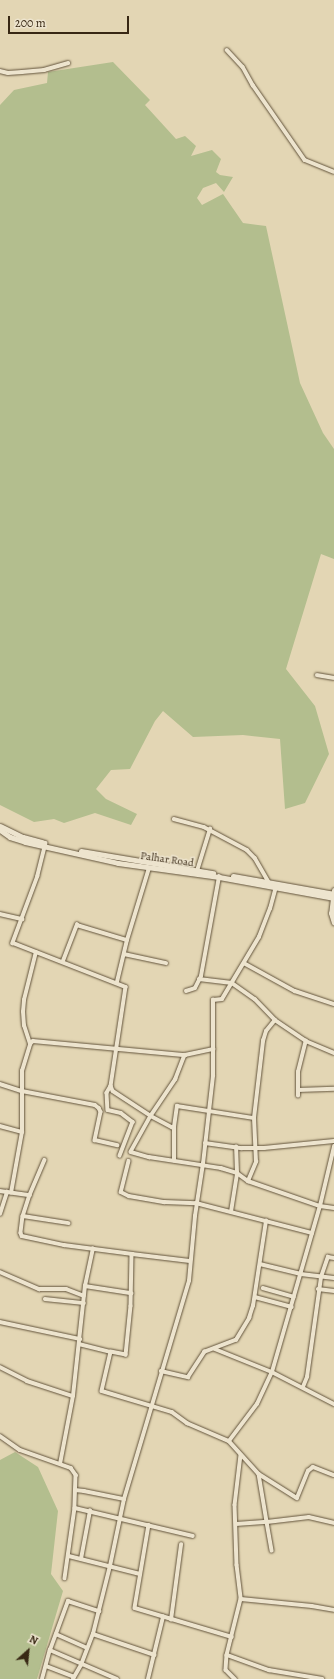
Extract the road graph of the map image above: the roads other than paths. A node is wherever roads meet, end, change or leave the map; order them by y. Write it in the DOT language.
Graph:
graph roads {
  1 [pos="227,50"];
  2 [pos="68,63"];
  3 [pos="0,71"];
  4 [pos="334,172"];
  5 [pos="317,675"];
  6 [pos="334,678"];
  7 [pos="174,820"];
  8 [pos="0,826"];
  9 [pos="210,829"];
  10 [pos="0,830"];
  11 [pos="46,845"];
  12 [pos="149,868"];
  13 [pos="197,872"];
  14 [pos="219,877"];
  15 [pos="269,882"];
  16 [pos="276,887"];
  17 [pos="334,895"];
  18 [pos="0,914"];
  19 [pos="22,919"];
  20 [pos="334,923"];
  21 [pos="127,940"];
  22 [pos="36,952"];
  23 [pos="124,954"];
  24 [pos="63,961"];
  25 [pos="166,963"];
  26 [pos="244,963"];
  27 [pos="199,980"];
  28 [pos="117,982"];
  29 [pos="232,983"];
  30 [pos="186,992"];
  31 [pos="334,1004"];
  32 [pos="275,1020"];
  33 [pos="306,1041"];
  34 [pos="30,1044"];
  35 [pos="117,1048"];
  36 [pos="213,1049"];
  37 [pos="334,1053"];
  38 [pos="185,1054"];
  39 [pos="0,1084"];
  40 [pos="111,1086"];
  41 [pos="334,1089"];
  42 [pos="298,1090"];
  43 [pos="22,1091"];
  44 [pos="298,1096"];
  45 [pos="210,1112"];
  46 [pos="151,1116"];
  47 [pos="254,1118"];
  48 [pos="0,1126"];
  49 [pos="174,1127"];
  50 [pos="22,1132"];
  51 [pos="334,1141"];
  52 [pos="205,1143"];
  53 [pos="117,1146"];
  54 [pos="236,1147"];
  55 [pos="334,1147"];
  56 [pos="256,1148"];
  57 [pos="120,1156"];
  58 [pos="45,1160"];
  59 [pos="174,1160"];
  60 [pos="129,1161"];
  61 [pos="203,1164"];
  62 [pos="237,1173"];
  63 [pos="248,1181"];
  64 [pos="0,1191"];
  65 [pos="9,1192"];
  66 [pos="30,1195"];
  67 [pos="196,1203"];
  68 [pos="320,1206"];
  69 [pos="334,1208"];
  70 [pos="231,1212"];
  71 [pos="0,1214"];
  72 [pos="23,1216"];
  73 [pos="266,1221"];
  74 [pos="68,1223"];
  75 [pos="312,1233"];
  76 [pos="92,1249"];
  77 [pos="130,1254"];
  78 [pos="334,1258"];
  79 [pos="190,1261"];
  80 [pos="260,1264"];
  81 [pos="0,1272"];
  82 [pos="301,1274"];
  83 [pos="321,1277"];
  84 [pos="334,1278"];
  85 [pos="85,1286"];
  86 [pos="263,1288"];
  87 [pos="318,1289"];
  88 [pos="334,1291"];
  89 [pos="131,1293"];
  90 [pos="84,1296"];
  91 [pos="255,1297"];
  92 [pos="294,1297"];
  93 [pos="45,1299"];
  94 [pos="84,1303"];
  95 [pos="292,1307"];
  96 [pos="0,1322"];
  97 [pos="80,1339"];
  98 [pos="79,1344"];
  99 [pos="214,1349"];
  100 [pos="110,1352"];
  101 [pos="0,1367"];
  102 [pos="161,1371"];
  103 [pos="272,1372"];
  104 [pos="303,1387"];
  105 [pos="73,1396"];
  106 [pos="151,1404"];
  107 [pos="334,1404"];
  108 [pos="0,1436"];
  109 [pos="229,1441"];
  110 [pos="241,1455"];
  111 [pos="60,1464"];
  112 [pos="259,1474"];
  113 [pos="334,1475"];
  114 [pos="75,1490"];
  115 [pos="124,1499"];
  116 [pos="75,1508"];
  117 [pos="90,1511"];
  118 [pos="119,1518"];
  119 [pos="267,1522"];
  120 [pos="334,1523"];
  121 [pos="236,1524"];
  122 [pos="149,1525"];
  123 [pos="194,1536"];
  124 [pos="181,1545"];
  125 [pos="272,1551"];
  126 [pos="70,1556"];
  127 [pos="81,1559"];
  128 [pos="110,1566"];
  129 [pos="140,1574"];
  130 [pos="65,1578"];
  131 [pos="241,1599"];
  132 [pos="334,1610"];
  133 [pos="99,1611"];
  134 [pos="163,1618"];
  135 [pos="171,1620"];
  136 [pos="56,1634"];
  137 [pos="93,1634"];
  138 [pos="232,1637"];
  139 [pos="87,1648"];
  140 [pos="50,1650"];
  141 [pos="155,1655"];
  142 [pos="228,1655"];
  143 [pos="81,1665"];
  144 [pos="46,1666"];
  145 [pos="74,1678"];
  146 [pos="42,1679"];
  147 [pos="116,1679"];
  148 [pos="148,1679"];
  149 [pos="235,1679"];
  150 [pos="322,1679"];
  1 -- 4 [label="street"];
  2 -- 3 [label="street"];
  5 -- 6 [label="street"];
  7 -- 9 [label="street"];
  8 -- 11 [label="main road, Palhar Road"];
  9 -- 13 [label="street"];
  9 -- 15 [label="street"];
  10 -- 11 [label="main road, Palhar Road"];
  11 -- 12 [label="main road, Palhar Road"];
  11 -- 13 [label="main road, Palhar Road"];
  11 -- 19 [label="street"];
  12 -- 13 [label="main road, Palhar Road"];
  12 -- 21 [label="street"];
  13 -- 14 [label="main road, Palhar Road"];
  13 -- 15 [label="main road, Palhar Road"];
  14 -- 16 [label="main road, Palhar Road"];
  14 -- 27 [label="street"];
  15 -- 17 [label="main road, Palhar Road"];
  16 -- 17 [label="main road, Palhar Road"];
  16 -- 26 [label="street"];
  17 -- 20 [label="main road"];
  18 -- 19 [label="street"];
  19 -- 22 [label="street"];
  21 -- 23 [label="street"];
  21 -- 24 [label="street"];
  22 -- 24 [label="street"];
  22 -- 34 [label="street"];
  23 -- 25 [label="street"];
  23 -- 28 [label="street"];
  24 -- 28 [label="street"];
  26 -- 29 [label="street"];
  26 -- 31 [label="street"];
  27 -- 29 [label="street"];
  27 -- 30 [label="street"];
  28 -- 35 [label="street"];
  29 -- 32 [label="street"];
  29 -- 36 [label="street"];
  32 -- 33 [label="street"];
  32 -- 47 [label="street"];
  33 -- 37 [label="street"];
  33 -- 42 [label="street"];
  34 -- 35 [label="street"];
  34 -- 43 [label="street"];
  35 -- 38 [label="street"];
  35 -- 40 [label="street"];
  36 -- 38 [label="street"];
  36 -- 45 [label="street"];
  38 -- 46 [label="street"];
  39 -- 43 [label="street"];
  40 -- 46 [label="street"];
  40 -- 57 [label="street"];
  41 -- 42 [label="street"];
  42 -- 44 [label="street"];
  43 -- 50 [label="street"];
  43 -- 53 [label="street"];
  45 -- 47 [label="street"];
  45 -- 49 [label="street"];
  45 -- 52 [label="street"];
  46 -- 49 [label="street"];
  46 -- 59 [label="street"];
  47 -- 56 [label="street"];
  48 -- 50 [label="street"];
  49 -- 59 [label="street"];
  50 -- 65 [label="street"];
  51 -- 56 [label="street"];
  52 -- 54 [label="street"];
  52 -- 61 [label="street"];
  54 -- 56 [label="street"];
  54 -- 62 [label="street"];
  55 -- 68 [label="street"];
  56 -- 63 [label="street"];
  58 -- 66 [label="street"];
  59 -- 61 [label="street"];
  60 -- 67 [label="street"];
  61 -- 62 [label="street"];
  61 -- 67 [label="street"];
  62 -- 63 [label="street"];
  62 -- 70 [label="street"];
  63 -- 68 [label="street"];
  64 -- 65 [label="street"];
  65 -- 66 [label="street"];
  65 -- 71 [label="street"];
  66 -- 72 [label="street"];
  67 -- 70 [label="street"];
  67 -- 79 [label="street"];
  68 -- 69 [label="street"];
  68 -- 75 [label="street"];
  70 -- 73 [label="street"];
  72 -- 74 [label="street"];
  72 -- 76 [label="street"];
  73 -- 75 [label="street"];
  73 -- 80 [label="street"];
  75 -- 82 [label="street"];
  76 -- 77 [label="street"];
  76 -- 85 [label="street"];
  77 -- 79 [label="street"];
  77 -- 89 [label="street"];
  78 -- 83 [label="street"];
  79 -- 102 [label="street"];
  80 -- 82 [label="street"];
  80 -- 91 [label="street"];
  81 -- 90 [label="street"];
  82 -- 83 [label="street"];
  82 -- 92 [label="street"];
  83 -- 84 [label="street"];
  83 -- 87 [label="street"];
  85 -- 89 [label="street"];
  85 -- 90 [label="street"];
  86 -- 92 [label="street"];
  87 -- 88 [label="street"];
  87 -- 104 [label="street"];
  89 -- 100 [label="street"];
  90 -- 94 [label="street"];
  91 -- 95 [label="street"];
  91 -- 99 [label="street"];
  92 -- 95 [label="street"];
  93 -- 94 [label="street"];
  94 -- 97 [label="street"];
  95 -- 103 [label="street"];
  96 -- 97 [label="street"];
  97 -- 98 [label="street"];
  98 -- 100 [label="street"];
  98 -- 105 [label="street"];
  99 -- 102 [label="street"];
  99 -- 103 [label="street"];
  100 -- 106 [label="street"];
  101 -- 105 [label="street"];
  102 -- 106 [label="street"];
  103 -- 104 [label="street"];
  103 -- 109 [label="street"];
  104 -- 107 [label="street"];
  105 -- 111 [label="street"];
  106 -- 109 [label="street"];
  106 -- 115 [label="street"];
  108 -- 111 [label="street"];
  109 -- 110 [label="street"];
  110 -- 112 [label="street"];
  110 -- 121 [label="street"];
  111 -- 114 [label="street"];
  112 -- 113 [label="street"];
  112 -- 119 [label="street"];
  114 -- 115 [label="street"];
  114 -- 116 [label="street"];
  115 -- 118 [label="street"];
  116 -- 117 [label="street"];
  116 -- 126 [label="street"];
  117 -- 118 [label="street"];
  117 -- 127 [label="street"];
  118 -- 122 [label="street"];
  118 -- 128 [label="street"];
  119 -- 120 [label="street"];
  119 -- 121 [label="street"];
  119 -- 125 [label="street"];
  121 -- 131 [label="street"];
  122 -- 123 [label="street"];
  122 -- 129 [label="street"];
  124 -- 135 [label="street"];
  126 -- 127 [label="street"];
  126 -- 130 [label="street"];
  127 -- 128 [label="street"];
  128 -- 129 [label="street"];
  128 -- 133 [label="street"];
  129 -- 134 [label="street"];
  131 -- 132 [label="street"];
  131 -- 138 [label="street"];
  133 -- 136 [label="street"];
  133 -- 137 [label="street"];
  134 -- 135 [label="street"];
  134 -- 141 [label="street"];
  135 -- 138 [label="street"];
  136 -- 139 [label="street"];
  136 -- 140 [label="street"];
  137 -- 139 [label="street"];
  137 -- 141 [label="street"];
  138 -- 142 [label="street"];
  139 -- 143 [label="street"];
  140 -- 143 [label="street"];
  140 -- 144 [label="street"];
  141 -- 148 [label="street"];
  142 -- 149 [label="street"];
  142 -- 150 [label="street"];
  143 -- 145 [label="street"];
  143 -- 147 [label="street"];
  144 -- 145 [label="street"];
  144 -- 146 [label="street"];
}
